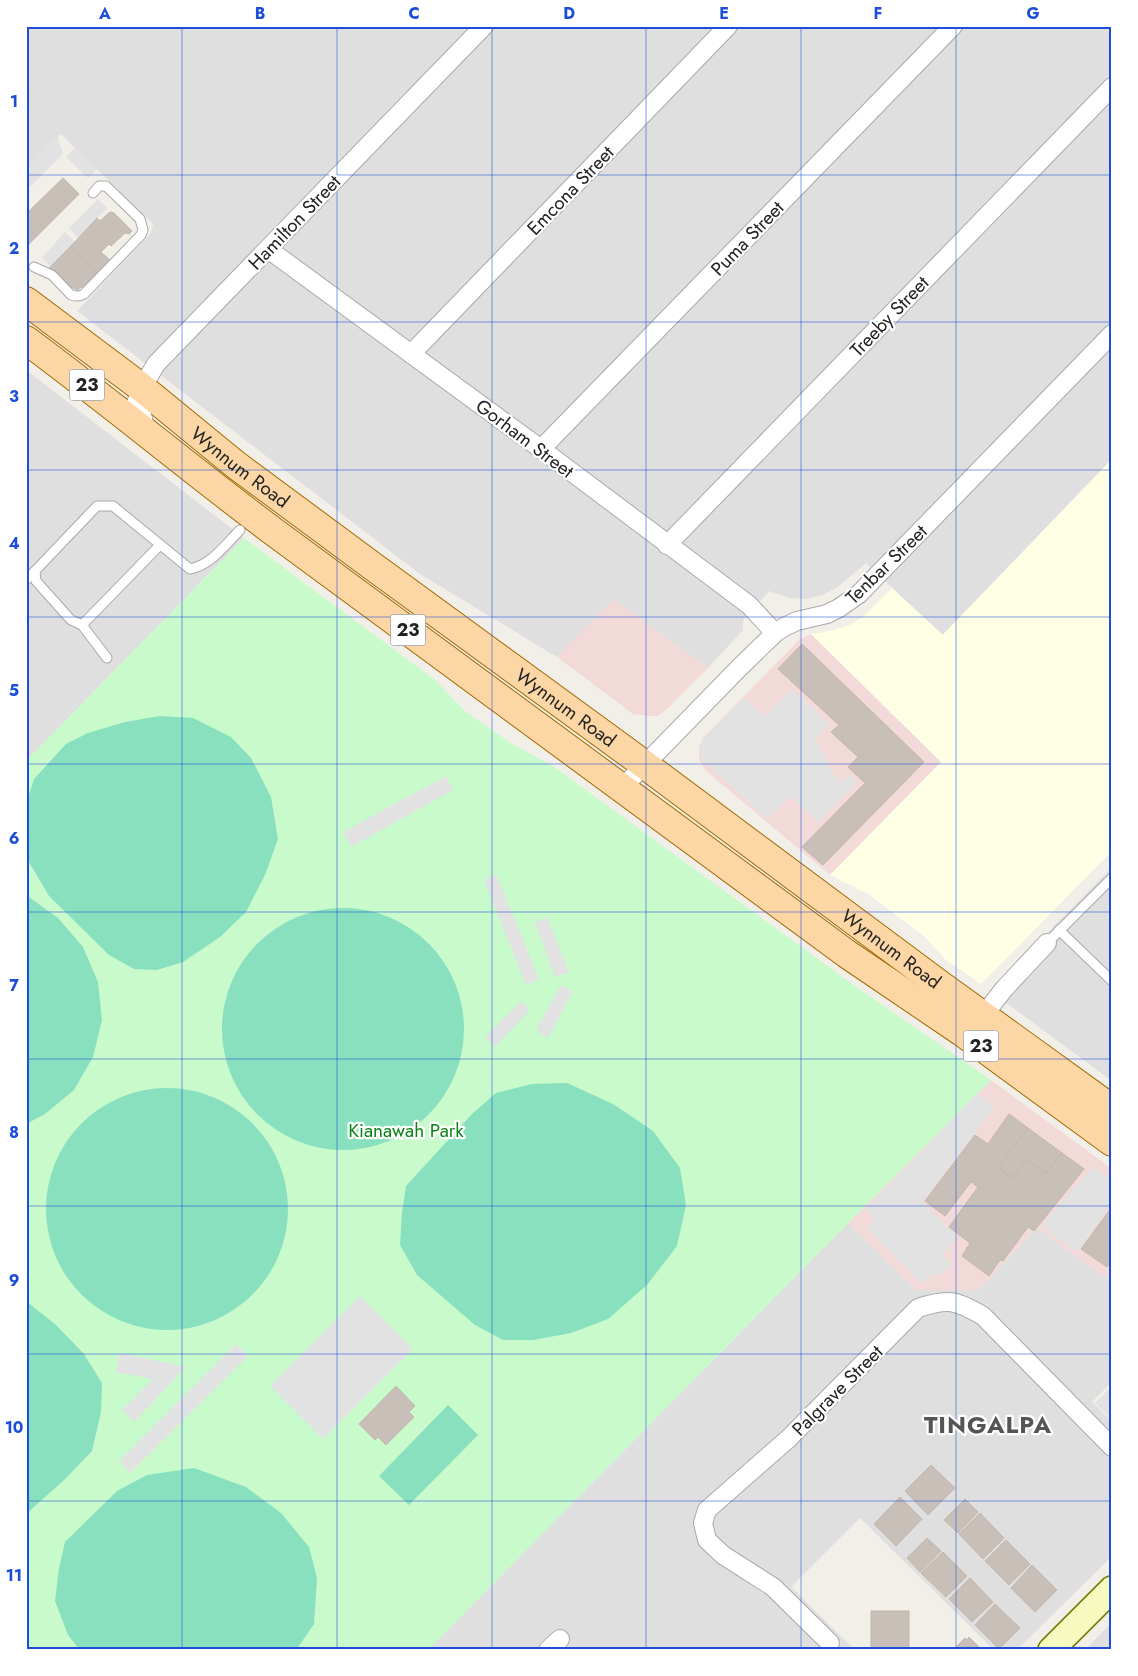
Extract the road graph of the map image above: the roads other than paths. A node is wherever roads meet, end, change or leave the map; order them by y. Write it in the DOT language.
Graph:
graph roads {
  1 [pos="484,26"];
  2 [pos="728,26"];
  3 [pos="953,26"];
  4 [pos="1112,87"];
  5 [pos="93,193"];
  6 [pos="268,249"];
  7 [pos="34,267"];
  8 [pos="26,301"];
  9 [pos="1112,334"];
  10 [pos="26,340"];
  11 [pos="411,354"];
  12 [pos="142,388"];
  13 [pos="146,431"];
  14 [pos="541,449"];
  15 [pos="240,530"];
  16 [pos="160,545"];
  17 [pos="667,545"];
  18 [pos="371,565"];
  19 [pos="35,571"];
  20 [pos="26,580"];
  21 [pos="371,603"];
  22 [pos="82,625"];
  23 [pos="775,633"];
  24 [pos="107,658"];
  25 [pos="645,765"];
  26 [pos="622,788"];
  27 [pos="1112,878"];
  28 [pos="1053,936"];
  29 [pos="1112,981"];
  30 [pos="983,1016"];
  31 [pos="1112,1109"];
  32 [pos="1112,1142"];
  33 [pos="1112,1447"];
  34 [pos="1112,1589"];
  35 [pos="830,1647"];
  36 [pos="1051,1650"];
  1 -- 6 [label="street, Hamilton Street"];
  2 -- 11 [label="street, Emcona Street"];
  3 -- 14 [label="street, Puma Street"];
  4 -- 17 [label="street, Treeby Street"];
  5 -- 7 [label="lane"];
  6 -- 11 [label="street, Gorham Street"];
  6 -- 12 [label="street, Hamilton Street"];
  8 -- 12 [label="main road, Wynnum Road / 23"];
  9 -- 23 [label="street, Tenbar Street"];
  10 -- 13 [label="main road, Wynnum Road / 23"];
  11 -- 14 [label="street, Gorham Street"];
  12 -- 13 [label="street"];
  12 -- 18 [label="main road, Wynnum Road / 23"];
  13 -- 21 [label="main road, Wynnum Road / 23"];
  14 -- 17 [label="street, Gorham Street"];
  15 -- 16 [label="lane"];
  16 -- 19 [label="lane"];
  16 -- 22 [label="lane"];
  17 -- 23 [label="street, Gorham Street"];
  18 -- 21 [label="main road"];
  18 -- 25 [label="main road, Wynnum Road / 23"];
  19 -- 20 [label="lane"];
  19 -- 22 [label="lane"];
  21 -- 26 [label="main road, Wynnum Road / 23"];
  22 -- 24 [label="lane"];
  23 -- 25 [label="street, Tenbar Street"];
  25 -- 26 [label="street, Tenbar Street"];
  25 -- 30 [label="main road, Wynnum Road / 23"];
  26 -- 32 [label="main road, Wynnum Road / 23"];
  27 -- 28 [label="lane"];
  28 -- 29 [label="lane"];
  28 -- 30 [label="street"];
  30 -- 31 [label="main road, Wynnum Road / 23"];
  33 -- 35 [label="street, Palgrave Street"];
  34 -- 36 [label="main road"];
}
